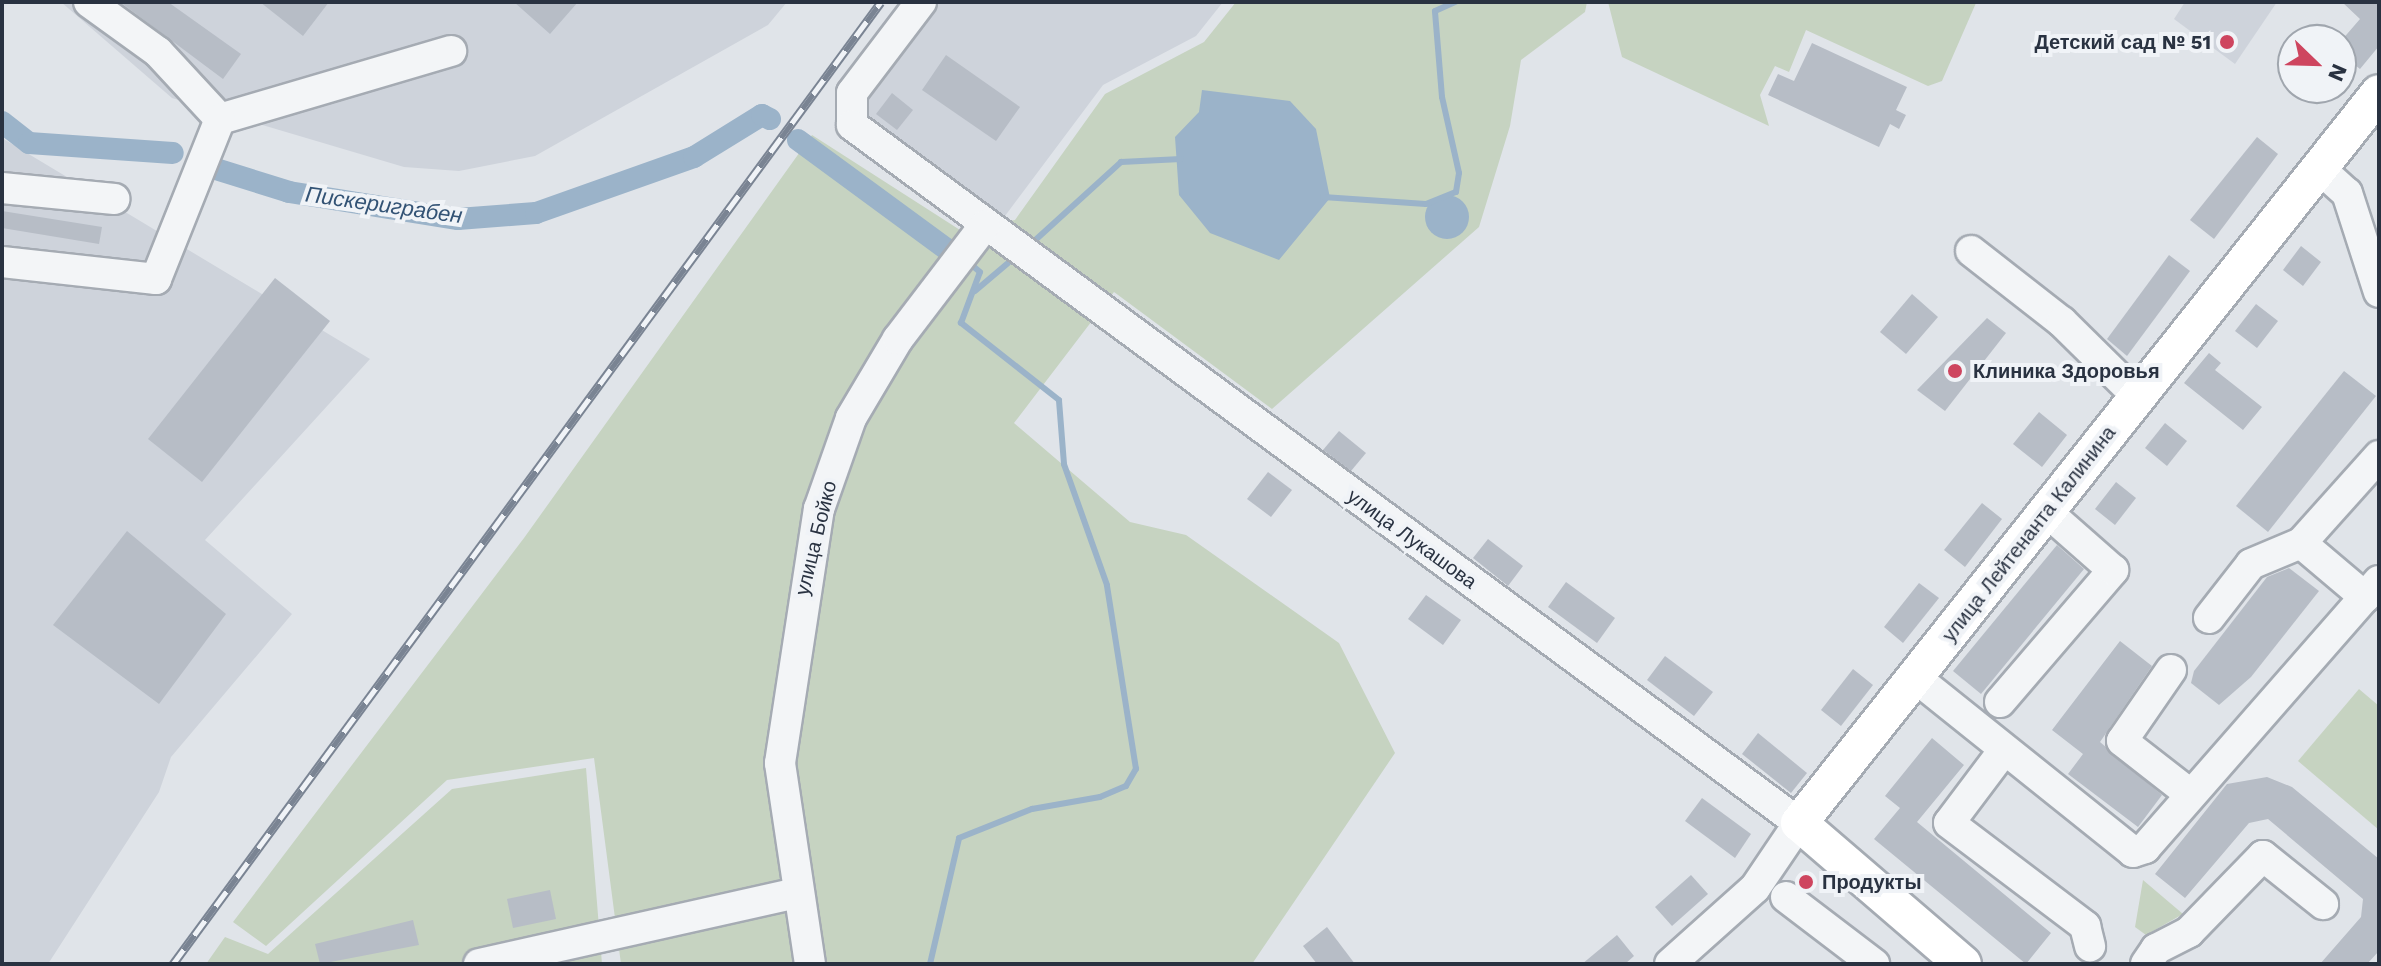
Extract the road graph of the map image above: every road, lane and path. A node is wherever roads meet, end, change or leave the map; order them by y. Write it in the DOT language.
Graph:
graph roads {
  1 [pos="89,2"];
  2 [pos="921,2"];
  3 [pos="451,51"];
  4 [pos="2379,93"];
  5 [pos="220,119"];
  6 [pos="2320,169"];
  7 [pos="2,188"];
  8 [pos="114,199"];
  9 [pos="985,225"];
  10 [pos="1971,251"];
  11 [pos="2,262"];
  12 [pos="2379,292"];
  13 [pos="2138,397"];
  14 [pos="2379,456"];
  15 [pos="2047,512"];
  16 [pos="2301,543"];
  17 [pos="2372,589"];
  18 [pos="2209,618"];
  19 [pos="2171,670"];
  20 [pos="1916,678"];
  21 [pos="2000,702"];
  22 [pos="2004,750"];
  23 [pos="2190,794"];
  24 [pos="1799,823"];
  25 [pos="796,893"];
  26 [pos="1786,897"];
  27 [pos="2323,904"];
  28 [pos="2090,946"];
  29 [pos="479,964"];
  30 [pos="810,964"];
  31 [pos="1670,964"];
  32 [pos="1874,964"];
  33 [pos="1963,964"];
  34 [pos="2146,964"];
  1 -- 5 [label="street"];
  2 -- 9 [label="street, улица Лукашова"];
  3 -- 5 [label="street"];
  4 -- 6 [label="main road, улица Лейтенанта Калинина"];
  5 -- 11 [label="street"];
  6 -- 12 [label="street"];
  6 -- 13 [label="main road, улица Лейтенанта Калинина"];
  7 -- 8 [label="street"];
  9 -- 24 [label="street, улица Лукашова"];
  9 -- 25 [label="street, улица Бойко"];
  10 -- 13 [label="street"];
  13 -- 15 [label="main road, улица Лейтенанта Калинина"];
  14 -- 16 [label="street"];
  15 -- 20 [label="main road, улица Лейтенанта Калинина"];
  15 -- 21 [label="street"];
  16 -- 17 [label="street"];
  16 -- 18 [label="street"];
  17 -- 23 [label="street"];
  19 -- 23 [label="street"];
  20 -- 22 [label="street"];
  20 -- 24 [label="main road, улица Лейтенанта Калинина"];
  22 -- 23 [label="street"];
  22 -- 28 [label="street"];
  24 -- 31 [label="street, улица Лейтенанта Калинина"];
  24 -- 33 [label="main road, улица Лукашова"];
  25 -- 29 [label="street"];
  25 -- 30 [label="street, улица Бойко"];
  26 -- 32 [label="street"];
  27 -- 34 [label="street"];
}
